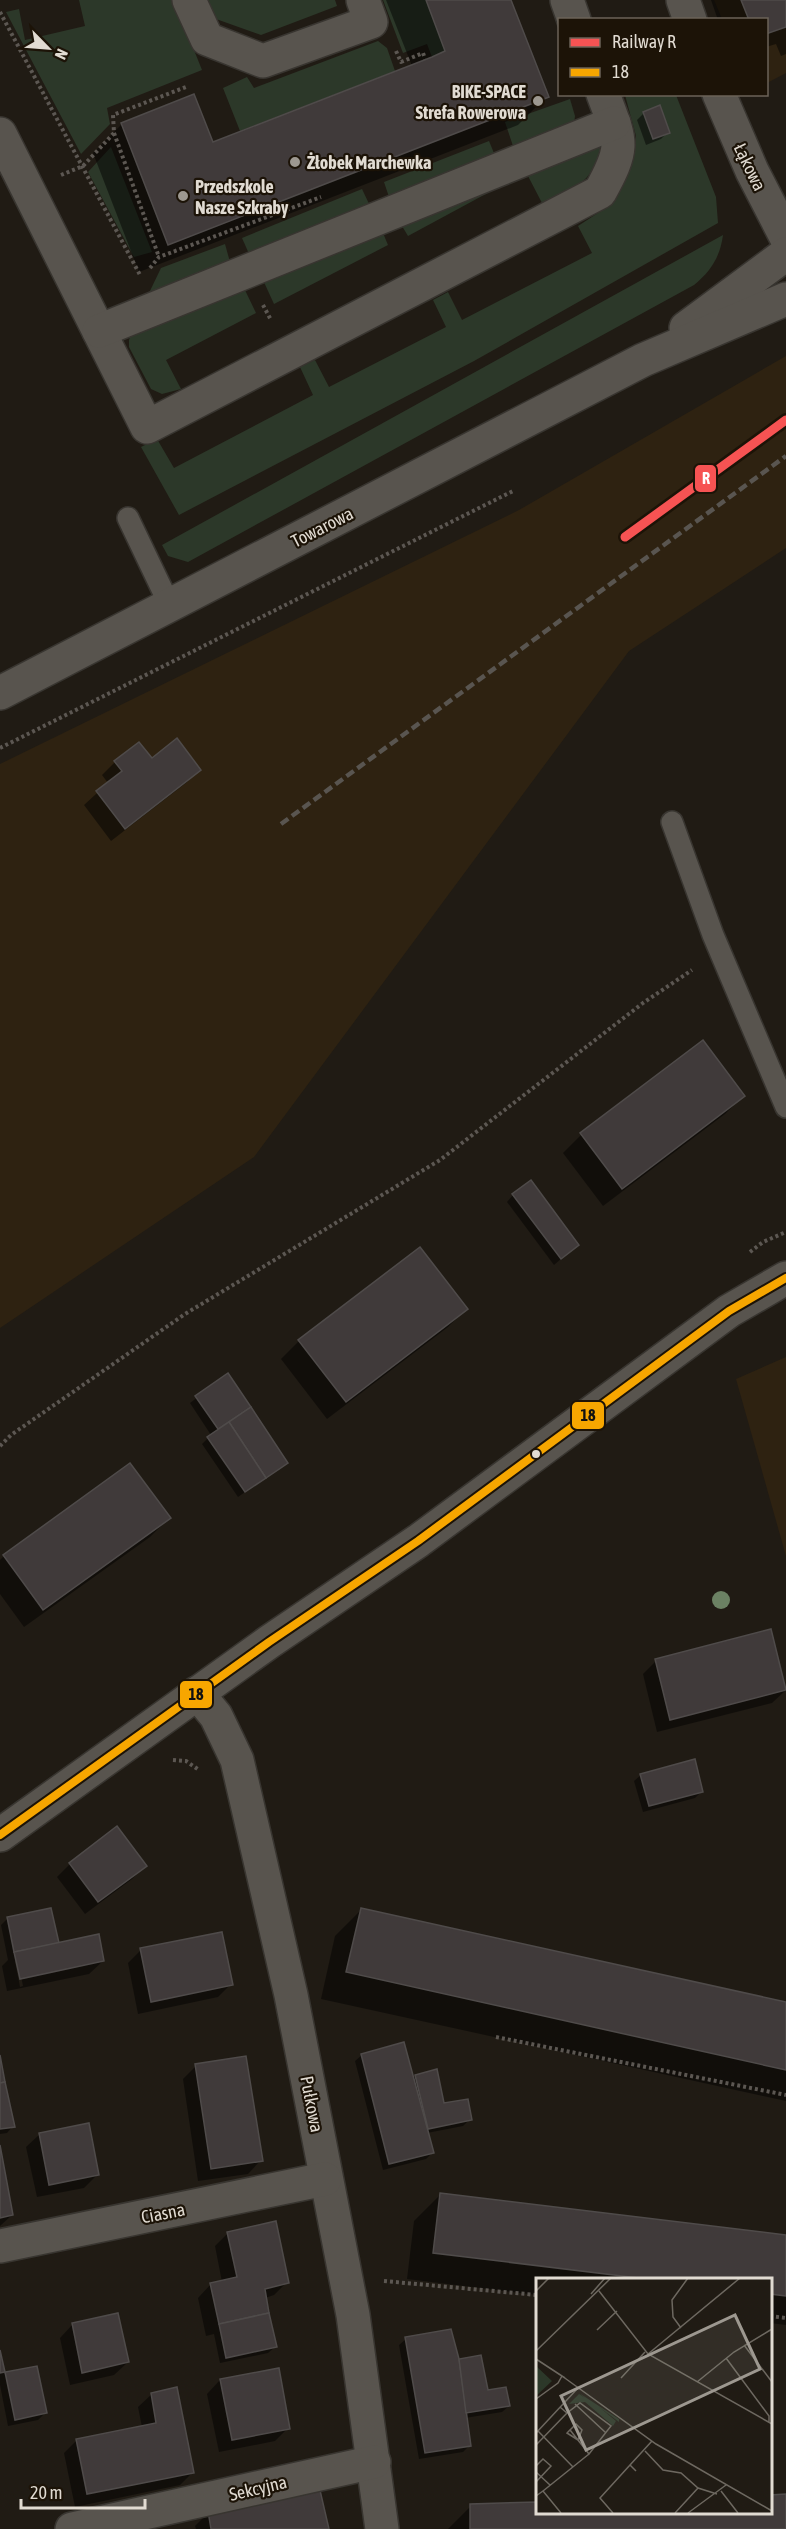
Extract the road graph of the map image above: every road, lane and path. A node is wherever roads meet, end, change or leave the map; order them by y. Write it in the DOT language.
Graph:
graph roads {
  1 [pos="189,0"];
  2 [pos="363,0"];
  3 [pos="567,0"];
  4 [pos="683,0"];
  5 [pos="0,12"];
  6 [pos="573,18"];
  7 [pos="689,18"];
  8 [pos="186,87"];
  9 [pos="720,96"];
  10 [pos="608,109"];
  11 [pos="114,133"];
  12 [pos="0,134"];
  13 [pos="83,166"];
  14 [pos="28,190"];
  15 [pos="786,237"];
  16 [pos="786,254"];
  17 [pos="159,257"];
  18 [pos="141,279"];
  19 [pos="786,299"];
  20 [pos="99,331"];
  21 [pos="643,360"];
  22 [pos="513,491"];
  23 [pos="128,518"];
  24 [pos="170,606"];
  25 [pos="0,693"];
  26 [pos="0,748"];
  27 [pos="672,822"];
  28 [pos="720,951"];
  29 [pos="786,1107"];
  30 [pos="786,1278"];
  31 [pos="0,1446"];
  32 [pos="197,1693"];
  33 [pos="0,1835"];
  34 [pos="496,2037"];
  35 [pos="786,2096"];
  36 [pos="325,2179"];
  37 [pos="0,2246"];
  38 [pos="380,2281"];
  39 [pos="536,2295"];
  40 [pos="771,2316"];
  41 [pos="786,2318"];
  42 [pos="374,2462"];
  43 [pos="72,2529"];
  44 [pos="382,2529"];
  1 -- 2 [label="street"];
  3 -- 6 [label="street"];
  4 -- 7 [label="street"];
  5 -- 13 [label="path"];
  8 -- 11 [label="path"];
  9 -- 15 [label="street, Łąkowa"];
  10 -- 20 [label="street"];
  10 -- 20 [label="street"];
  11 -- 13 [label="path"];
  11 -- 17 [label="path"];
  12 -- 14 [label="street"];
  13 -- 14 [label="path"];
  13 -- 18 [label="path"];
  14 -- 20 [label="street"];
  16 -- 21 [label="street, Towarowa"];
  19 -- 21 [label="street, Towarowa"];
  21 -- 24 [label="street, Towarowa"];
  22 -- 26 [label="path"];
  23 -- 24 [label="lane"];
  24 -- 25 [label="street, Towarowa"];
  27 -- 28 [label="lane"];
  28 -- 29 [label="lane"];
  28 -- 31 [label="path"];
  30 -- 32 [label="street"];
  32 -- 33 [label="street"];
  32 -- 36 [label="street, Pułkowa"];
  34 -- 35 [label="path"];
  36 -- 37 [label="street, Ciasna"];
  36 -- 42 [label="street, Pułkowa"];
  38 -- 39 [label="path"];
  40 -- 41 [label="path"];
  42 -- 43 [label="street, Sekcyjna"];
  42 -- 44 [label="street, Pułkowa"];
}
